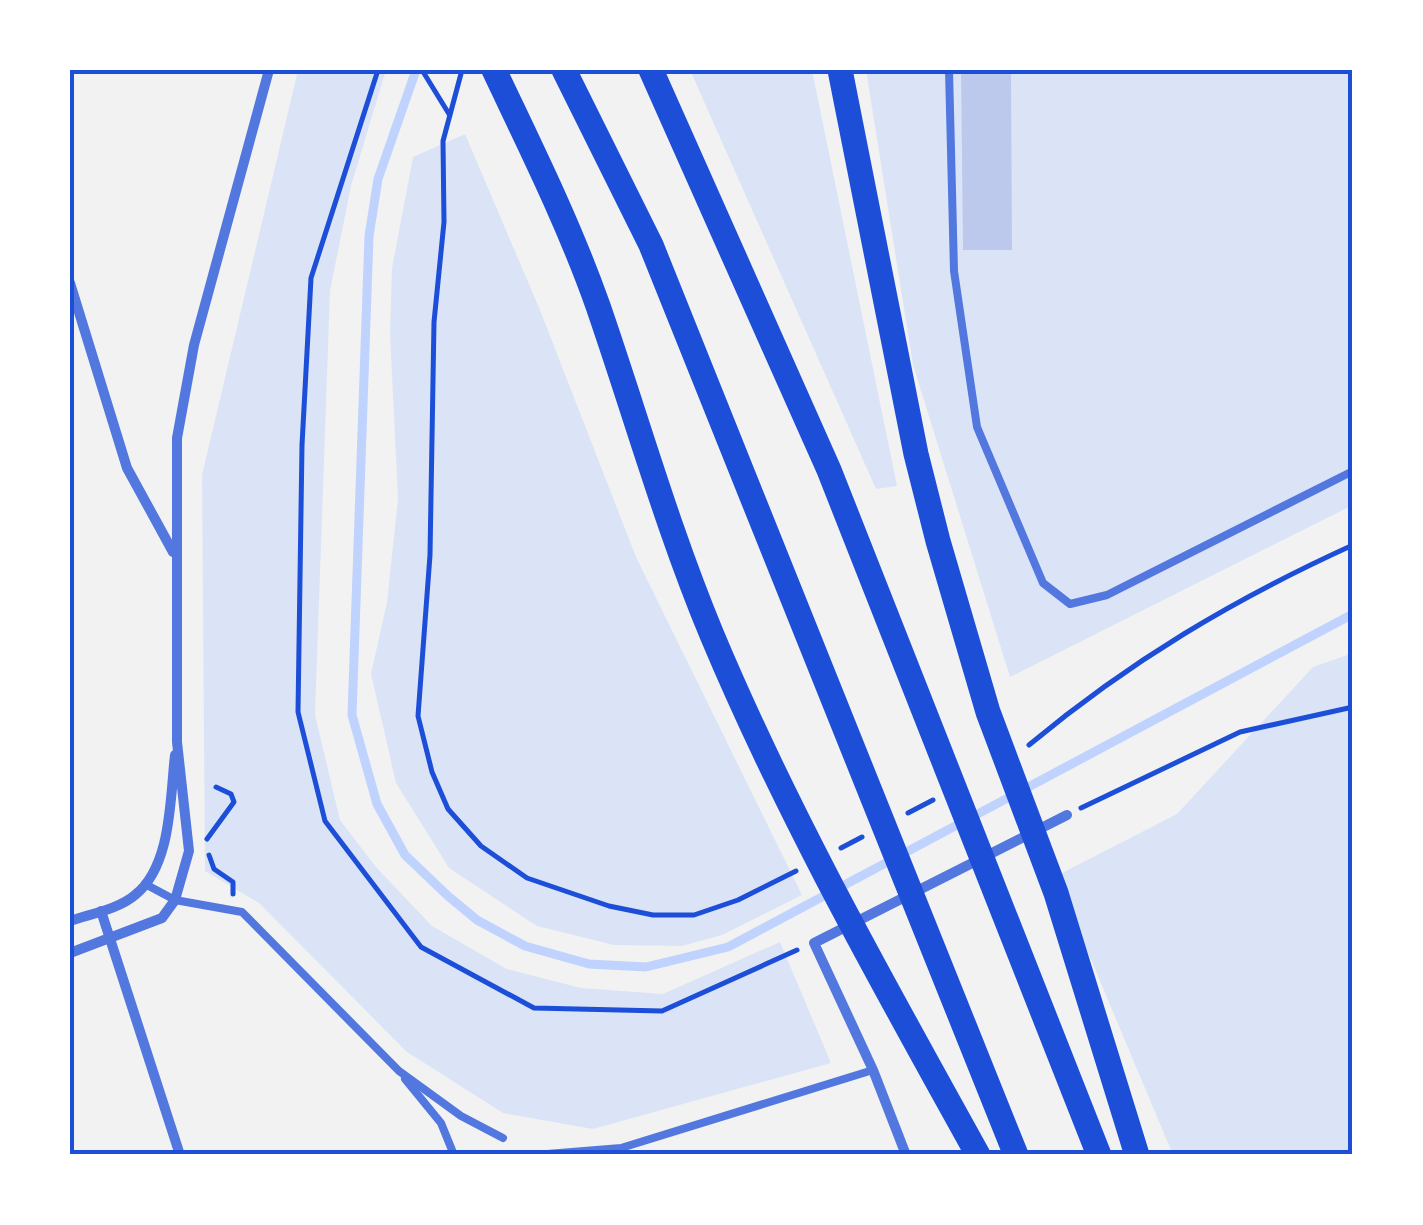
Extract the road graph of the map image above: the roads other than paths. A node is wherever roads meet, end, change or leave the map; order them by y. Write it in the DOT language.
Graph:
graph roads {
  1 [pos="270,70"];
  2 [pos="494,70"];
  3 [pos="564,70"];
  4 [pos="651,70"];
  5 [pos="840,70"];
  6 [pos="949,70"];
  7 [pos="70,283"];
  8 [pos="1353,471"];
  9 [pos="174,554"];
  10 [pos="177,742"];
  11 [pos="1068,815"];
  12 [pos="145,884"];
  13 [pos="175,900"];
  14 [pos="100,911"];
  15 [pos="70,920"];
  16 [pos="110,940"];
  17 [pos="70,953"];
  18 [pos="873,1070"];
  19 [pos="399,1072"];
  20 [pos="504,1138"];
  21 [pos="546,1154"];
  22 [pos="180,1155"];
  23 [pos="454,1155"];
  24 [pos="906,1155"];
  25 [pos="978,1155"];
  26 [pos="1016,1155"];
  27 [pos="1099,1155"];
  28 [pos="1137,1155"];
  1 -- 9 [label="street"];
  2 -- 25 [label="highway"];
  3 -- 26 [label="highway"];
  4 -- 27 [label="highway"];
  5 -- 28 [label="highway"];
  6 -- 8 [label="lane"];
  7 -- 9 [label="street"];
  9 -- 10 [label="street"];
  10 -- 12 [label="street"];
  10 -- 13 [label="street"];
  11 -- 18 [label="street"];
  12 -- 13 [label="lane"];
  12 -- 14 [label="street"];
  13 -- 16 [label="street"];
  13 -- 19 [label="lane"];
  14 -- 15 [label="street"];
  14 -- 16 [label="street"];
  16 -- 17 [label="street"];
  16 -- 22 [label="street"];
  18 -- 21 [label="lane"];
  18 -- 24 [label="street"];
  19 -- 20 [label="lane"];
  19 -- 23 [label="lane"];
}
